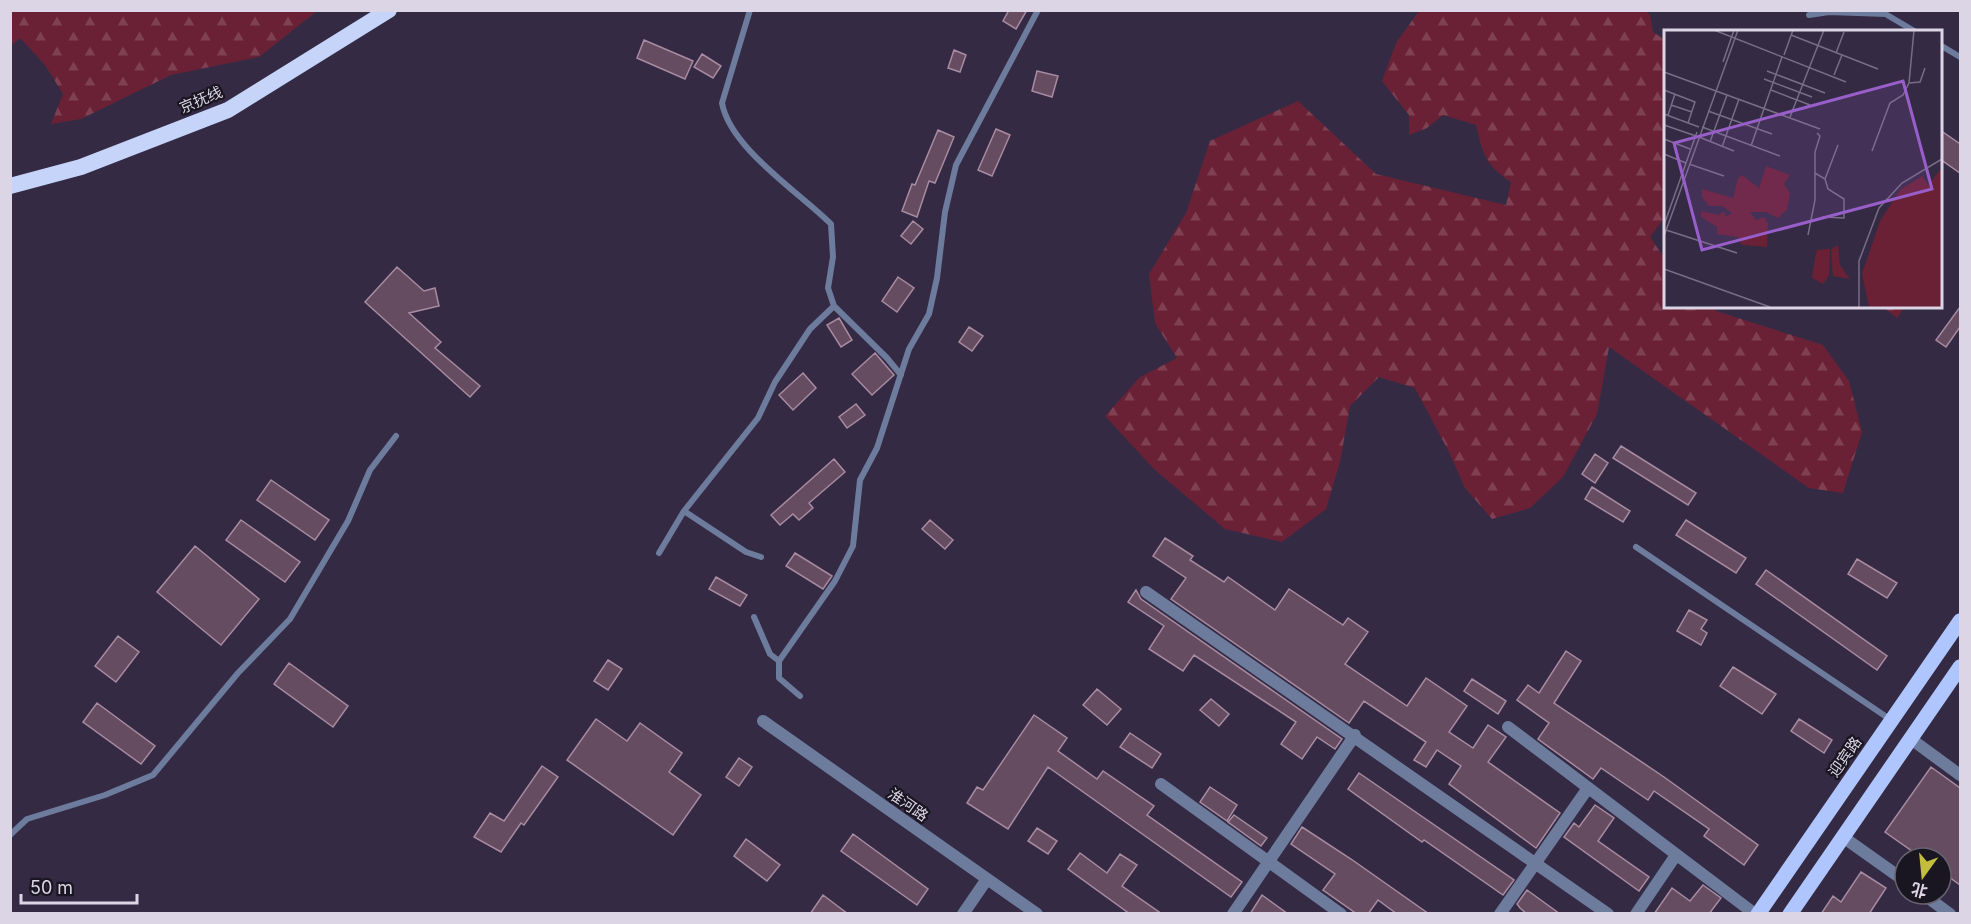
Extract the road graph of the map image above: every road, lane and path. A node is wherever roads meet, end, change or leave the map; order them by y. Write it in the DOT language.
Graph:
graph roads {
  1 [pos="390,10"];
  2 [pos="750,10"];
  3 [pos="1038,10"];
  4 [pos="1879,10"];
  5 [pos="1886,14"];
  6 [pos="1809,15"];
  7 [pos="1913,30"];
  8 [pos="1941,46"];
  9 [pos="1960,57"];
  10 [pos="10,186"];
  11 [pos="834,306"];
  12 [pos="901,375"];
  13 [pos="396,435"];
  14 [pos="684,511"];
  15 [pos="1636,547"];
  16 [pos="658,553"];
  17 [pos="761,557"];
  18 [pos="1146,592"];
  19 [pos="754,617"];
  20 [pos="1960,621"];
  21 [pos="779,660"];
  22 [pos="1960,667"];
  23 [pos="800,696"];
  24 [pos="1892,720"];
  25 [pos="763,721"];
  26 [pos="1508,727"];
  27 [pos="1355,735"];
  28 [pos="1911,739"];
  29 [pos="1960,775"];
  30 [pos="1161,784"];
  31 [pos="1588,788"];
  32 [pos="10,835"];
  33 [pos="1843,837"];
  34 [pos="1676,855"];
  35 [pos="1268,862"];
  36 [pos="1537,862"];
  37 [pos="1893,872"];
  38 [pos="987,879"];
  39 [pos="963,914"];
  40 [pos="1037,914"];
  41 [pos="1233,914"];
  42 [pos="1341,914"];
  43 [pos="1500,914"];
  44 [pos="1608,914"];
  45 [pos="1636,914"];
  46 [pos="1757,914"];
  47 [pos="1790,914"];
  1 -- 10 [label="highway, 京抚线"];
  2 -- 11 [label="lane"];
  3 -- 12 [label="lane"];
  4 -- 5 [label="lane"];
  5 -- 6 [label="lane"];
  5 -- 7 [label="lane"];
  8 -- 9 [label="lane"];
  11 -- 12 [label="lane"];
  11 -- 14 [label="lane"];
  12 -- 21 [label="lane"];
  13 -- 32 [label="lane"];
  14 -- 16 [label="lane"];
  14 -- 17 [label="lane"];
  15 -- 24 [label="lane"];
  18 -- 27 [label="street"];
  19 -- 21 [label="lane"];
  20 -- 24 [label="main road, 迎宾路"];
  21 -- 23 [label="lane"];
  22 -- 28 [label="main road"];
  24 -- 46 [label="main road, 迎宾路"];
  25 -- 38 [label="street, 淮河路"];
  26 -- 31 [label="street"];
  27 -- 35 [label="street"];
  27 -- 36 [label="street"];
  28 -- 29 [label="street"];
  28 -- 33 [label="main road"];
  30 -- 35 [label="street"];
  31 -- 34 [label="street"];
  31 -- 36 [label="street"];
  33 -- 37 [label="street"];
  33 -- 47 [label="main road"];
  34 -- 45 [label="street"];
  34 -- 46 [label="street"];
  35 -- 41 [label="street"];
  35 -- 42 [label="street"];
  36 -- 43 [label="street"];
  36 -- 44 [label="street"];
  38 -- 39 [label="street"];
  38 -- 40 [label="street, 淮河路"];
}
